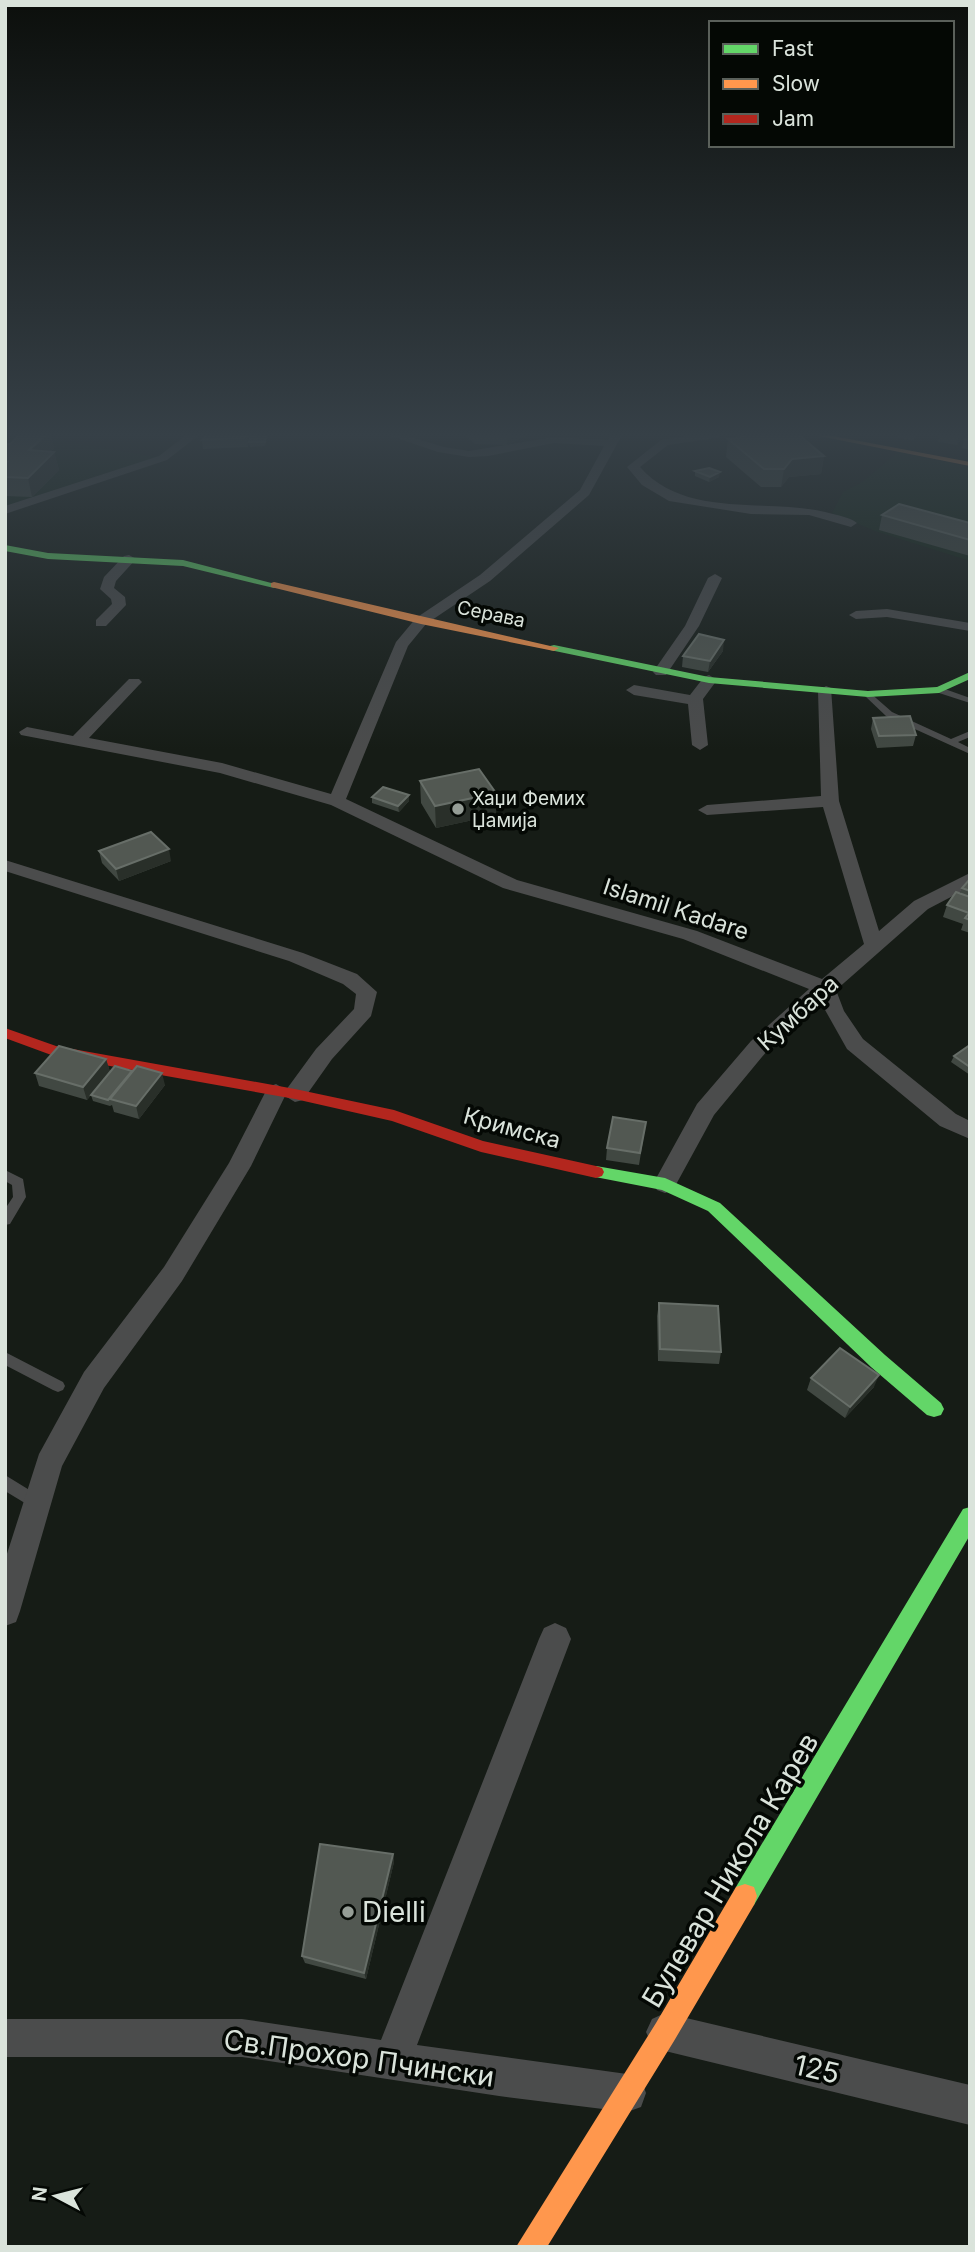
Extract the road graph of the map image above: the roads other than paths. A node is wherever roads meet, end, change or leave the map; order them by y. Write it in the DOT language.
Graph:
graph roads {
  1 [pos="529,540"];
  2 [pos="5,548"];
  3 [pos="129,559"];
  4 [pos="715,578"];
  5 [pos="970,611"];
  6 [pos="856,615"];
  7 [pos="421,621"];
  8 [pos="101,623"];
  9 [pos="969,635"];
  10 [pos="661,672"];
  11 [pos="970,676"];
  12 [pos="709,680"];
  13 [pos="134,682"];
  14 [pos="634,690"];
  15 [pos="939,690"];
  16 [pos="826,691"];
  17 [pos="867,694"];
  18 [pos="695,699"];
  19 [pos="970,701"];
  20 [pos="27,732"];
  21 [pos="970,734"];
  22 [pos="77,741"];
  23 [pos="951,742"];
  24 [pos="700,746"];
  25 [pos="970,751"];
  26 [pos="337,801"];
  27 [pos="830,801"];
  28 [pos="707,810"];
  29 [pos="5,865"];
  30 [pos="970,879"];
  31 [pos="874,945"];
  32 [pos="825,988"];
  33 [pos="5,1033"];
  34 [pos="286,1093"];
  35 [pos="970,1131"];
  36 [pos="5,1175"];
  37 [pos="665,1184"];
  38 [pos="5,1220"];
  39 [pos="5,1358"];
  40 [pos="58,1386"];
  41 [pos="934,1409"];
  42 [pos="5,1482"];
  43 [pos="38,1504"];
  44 [pos="970,1516"];
  45 [pos="5,1611"];
  46 [pos="555,1639"];
  47 [pos="666,2032"];
  48 [pos="5,2038"];
  49 [pos="392,2061"];
  50 [pos="627,2093"];
  51 [pos="970,2105"];
  52 [pos="530,2247"];
  1 -- 7 [label="street"];
  2 -- 3 [label="street, Серава"];
  3 -- 7 [label="street, Серава"];
  3 -- 8 [label="street"];
  4 -- 10 [label="street"];
  5 -- 9 [label="street"];
  6 -- 9 [label="street"];
  7 -- 10 [label="street, Серава"];
  7 -- 26 [label="street"];
  10 -- 12 [label="street, Серава"];
  11 -- 15 [label="street, Серава"];
  12 -- 16 [label="street, Серава"];
  12 -- 18 [label="street"];
  13 -- 22 [label="street"];
  14 -- 18 [label="street"];
  15 -- 17 [label="street, Серава"];
  15 -- 19 [label="lane"];
  16 -- 17 [label="street, Серава"];
  16 -- 27 [label="street"];
  17 -- 23 [label="lane"];
  18 -- 24 [label="street"];
  20 -- 22 [label="street, Islamil Kadare"];
  21 -- 23 [label="lane"];
  22 -- 26 [label="street, Islamil Kadare"];
  23 -- 25 [label="lane"];
  26 -- 32 [label="street, Islamil Kadare"];
  27 -- 28 [label="street"];
  27 -- 31 [label="street"];
  29 -- 34 [label="street"];
  30 -- 31 [label="street, Кумбара"];
  31 -- 32 [label="street, Кумбара"];
  32 -- 35 [label="street"];
  32 -- 37 [label="street, Кумбара"];
  33 -- 34 [label="street, Кримска"];
  34 -- 37 [label="street, Кримска"];
  34 -- 43 [label="street"];
  36 -- 38 [label="lane"];
  37 -- 41 [label="street, Кримска"];
  39 -- 40 [label="lane"];
  42 -- 43 [label="lane"];
  43 -- 45 [label="street"];
  44 -- 47 [label="street, Булевар Никола Карев"];
  46 -- 49 [label="street"];
  47 -- 50 [label="street, Булевар Никола Карев"];
  47 -- 51 [label="street, 125"];
  48 -- 49 [label="street, Св.Прохор Пчински"];
  49 -- 50 [label="street, Св.Прохор Пчински"];
  50 -- 52 [label="street, Булевар Никола Карев"];
}
